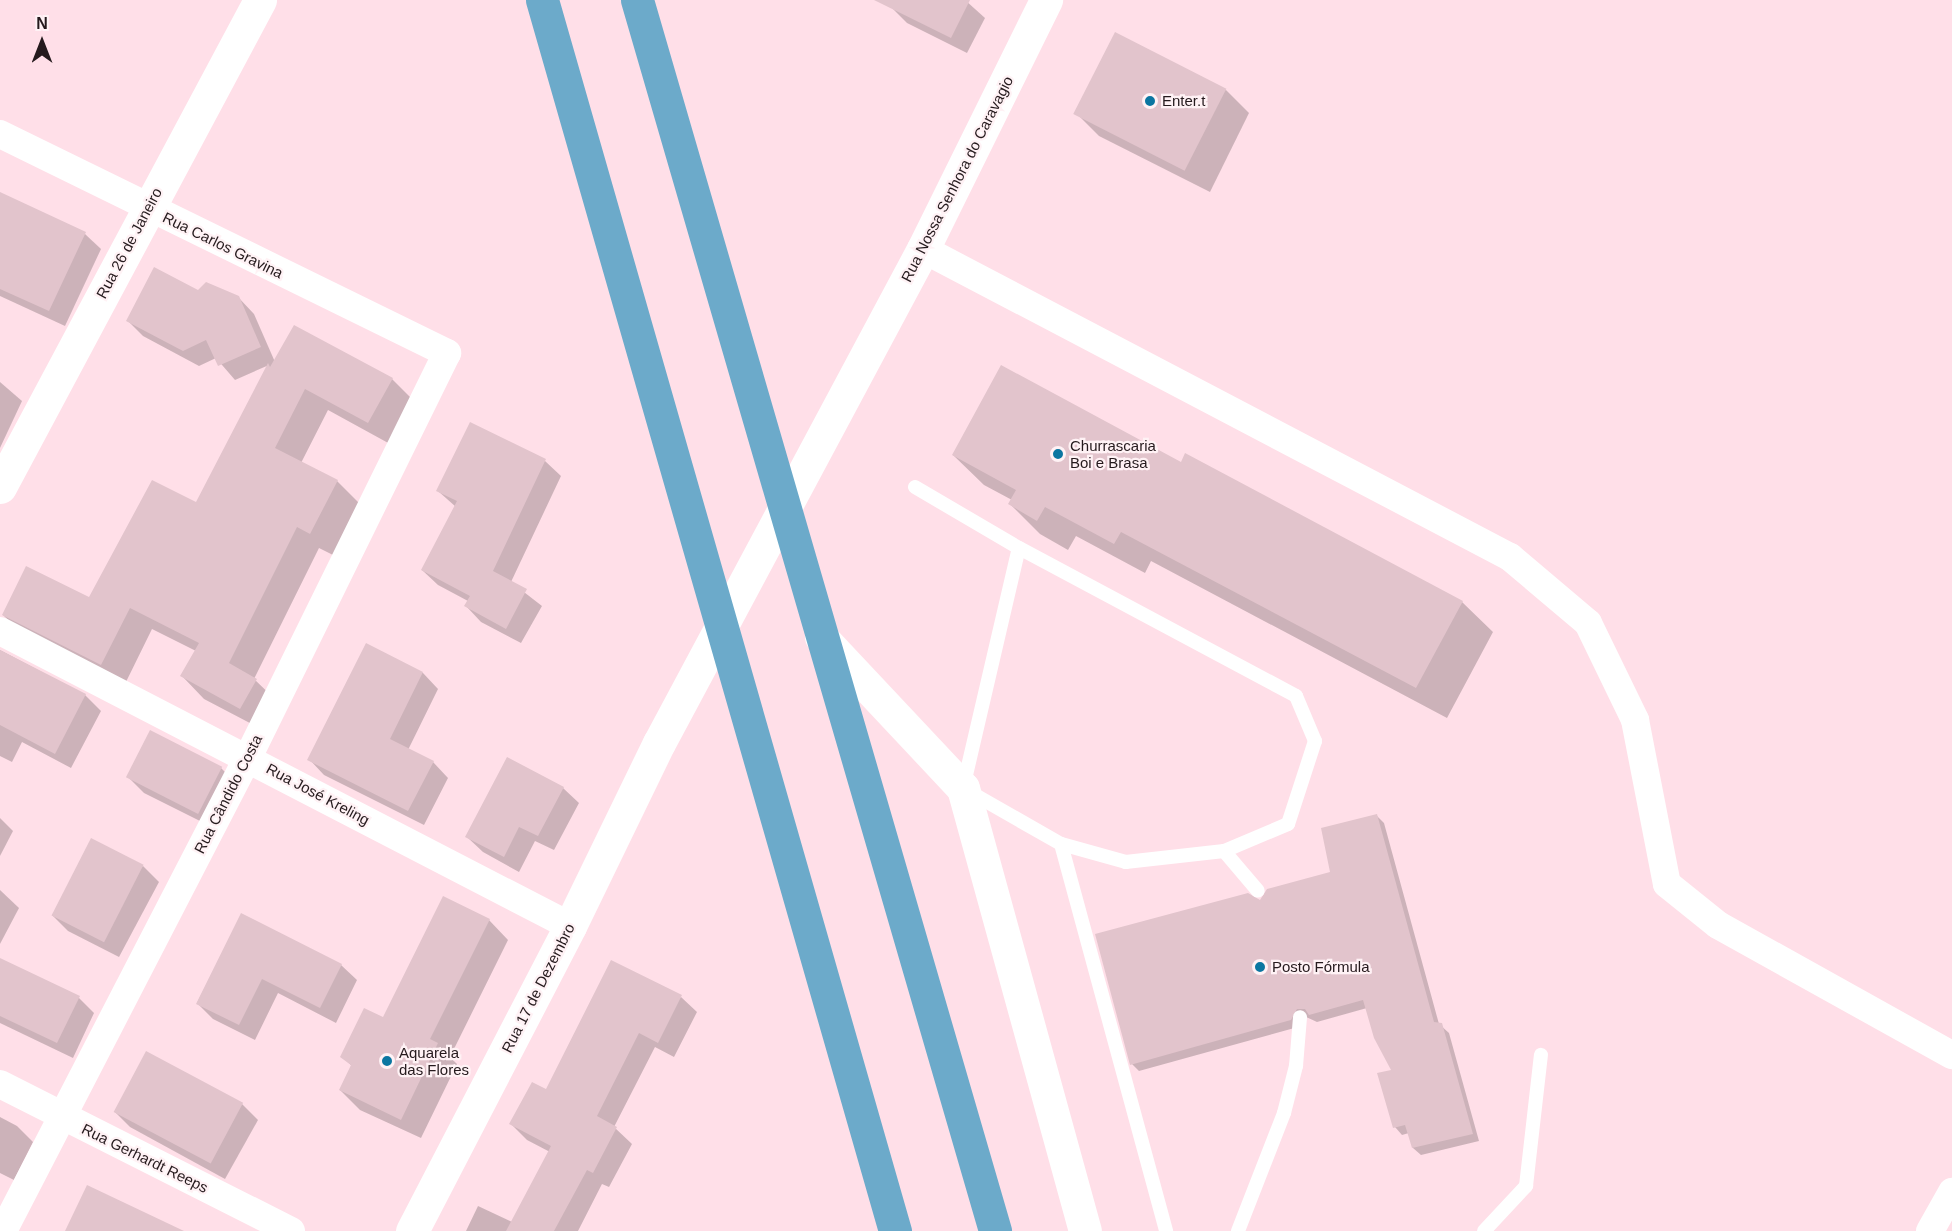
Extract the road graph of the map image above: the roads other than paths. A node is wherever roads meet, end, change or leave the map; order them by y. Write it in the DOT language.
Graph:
graph roads {
  1 [pos="260,0"];
  2 [pos="542,0"];
  3 [pos="637,0"];
  4 [pos="644,0"];
  5 [pos="1046,0"];
  6 [pos="653,49"];
  7 [pos="0,134"];
  8 [pos="146,208"];
  9 [pos="923,249"];
  10 [pos="447,353"];
  11 [pos="0,487"];
  12 [pos="915,487"];
  13 [pos="1019,548"];
  14 [pos="0,631"];
  15 [pos="821,637"];
  16 [pos="659,743"];
  17 [pos="248,757"];
  18 [pos="963,788"];
  19 [pos="1061,844"];
  20 [pos="1224,851"];
  21 [pos="1258,891"];
  22 [pos="570,926"];
  23 [pos="1300,1017"];
  24 [pos="1952,1054"];
  25 [pos="1541,1055"];
  26 [pos="0,1084"];
  27 [pos="61,1116"];
  28 [pos="1952,1192"];
  29 [pos="3,1231"];
  30 [pos="291,1231"];
  31 [pos="412,1231"];
  32 [pos="895,1231"];
  33 [pos="995,1231"];
  34 [pos="1085,1231"];
  35 [pos="1166,1231"];
  36 [pos="1238,1231"];
  37 [pos="1484,1231"];
  38 [pos="1930,1231"];
  1 -- 8 [label="main road, Rua 26 de Janeiro"];
  2 -- 32 [label="highway"];
  3 -- 6 [label="highway"];
  4 -- 6 [label="main road"];
  5 -- 9 [label="main road, Rua Nossa Senhora do Caravagio"];
  6 -- 15 [label="highway"];
  7 -- 8 [label="street, Rua Carlos Gravina"];
  8 -- 10 [label="street, Rua Carlos Gravina"];
  8 -- 11 [label="main road, Rua 26 de Janeiro"];
  9 -- 16 [label="main road, Rua Nossa Senhora do Caravagio"];
  9 -- 24 [label="street"];
  10 -- 17 [label="street, Rua Cândido Costa"];
  12 -- 13 [label="lane"];
  13 -- 18 [label="lane"];
  13 -- 20 [label="lane"];
  14 -- 17 [label="street, Rua José Kreling"];
  15 -- 18 [label="main road"];
  15 -- 33 [label="highway"];
  16 -- 22 [label="main road, Rua 17 de Dezembro"];
  17 -- 22 [label="street, Rua José Kreling"];
  17 -- 27 [label="street, Rua Cândido Costa"];
  18 -- 19 [label="lane"];
  18 -- 34 [label="main road"];
  19 -- 20 [label="lane"];
  19 -- 35 [label="lane"];
  20 -- 21 [label="lane"];
  22 -- 31 [label="main road, Rua 17 de Dezembro"];
  23 -- 36 [label="lane"];
  25 -- 37 [label="lane"];
  26 -- 27 [label="street, Rua Gerhardt Reeps"];
  27 -- 29 [label="street, Rua Cândido Costa"];
  27 -- 30 [label="street, Rua Gerhardt Reeps"];
  28 -- 38 [label="street"];
}
